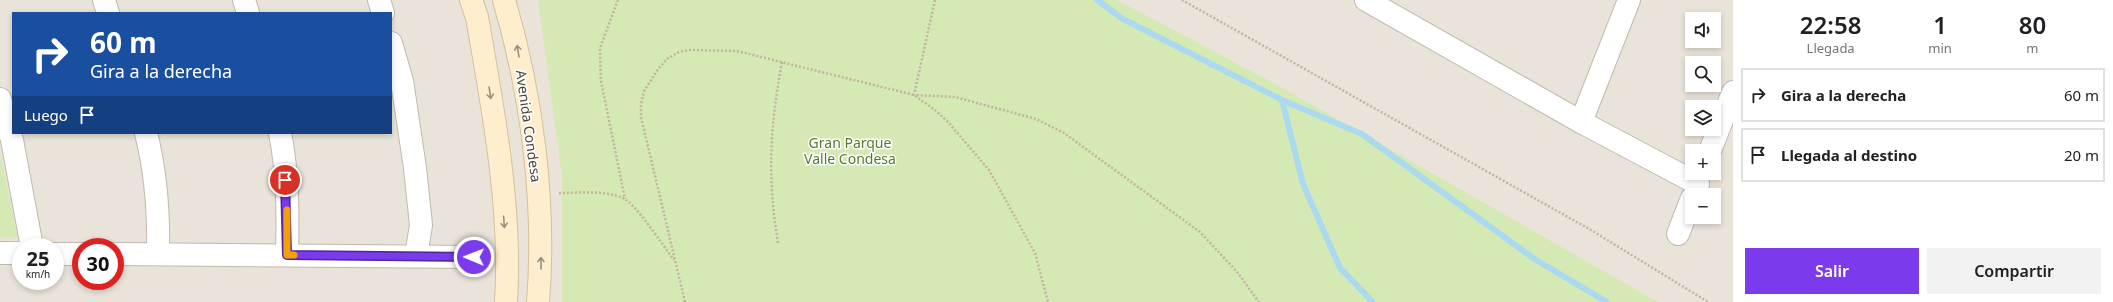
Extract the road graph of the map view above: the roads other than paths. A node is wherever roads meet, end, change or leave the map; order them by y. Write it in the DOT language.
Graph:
graph roads {
  1 [pos="104,0"];
  2 [pos="244,0"];
  3 [pos="379,0"];
  4 [pos="471,0"];
  5 [pos="504,0"];
  6 [pos="1366,0"];
  7 [pos="1629,0"];
  8 [pos="108,12"];
  9 [pos="248,12"];
  10 [pos="383,12"];
  11 [pos="392,47"];
  12 [pos="1733,92"];
  13 [pos="0,99"];
  14 [pos="1581,122"];
  15 [pos="146,134"];
  16 [pos="280,134"];
  17 [pos="1713,144"];
  18 [pos="1696,187"];
  19 [pos="1678,234"];
  20 [pos="31,238"];
  21 [pos="0,253"];
  22 [pos="12,253"];
  23 [pos="124,254"];
  24 [pos="158,254"];
  25 [pos="287,255"];
  26 [pos="416,256"];
  27 [pos="474,257"];
  28 [pos="506,302"];
  29 [pos="538,302"];
  1 -- 8 [label="street"];
  2 -- 9 [label="street"];
  3 -- 10 [label="street"];
  4 -- 28 [label="street, one-way"];
  29 -- 5 [label="street, Avenida Condesa, one-way"];
  6 -- 14 [label="street"];
  7 -- 14 [label="street"];
  11 -- 26 [label="street"];
  12 -- 17 [label="street"];
  13 -- 20 [label="street"];
  14 -- 18 [label="street"];
  15 -- 24 [label="street"];
  16 -- 25 [label="street"];
  18 -- 19 [label="street"];
  21 -- 22 [label="street"];
  23 -- 24 [label="street"];
  24 -- 25 [label="street"];
  25 -- 26 [label="street"];
  26 -- 27 [label="street"];
}
